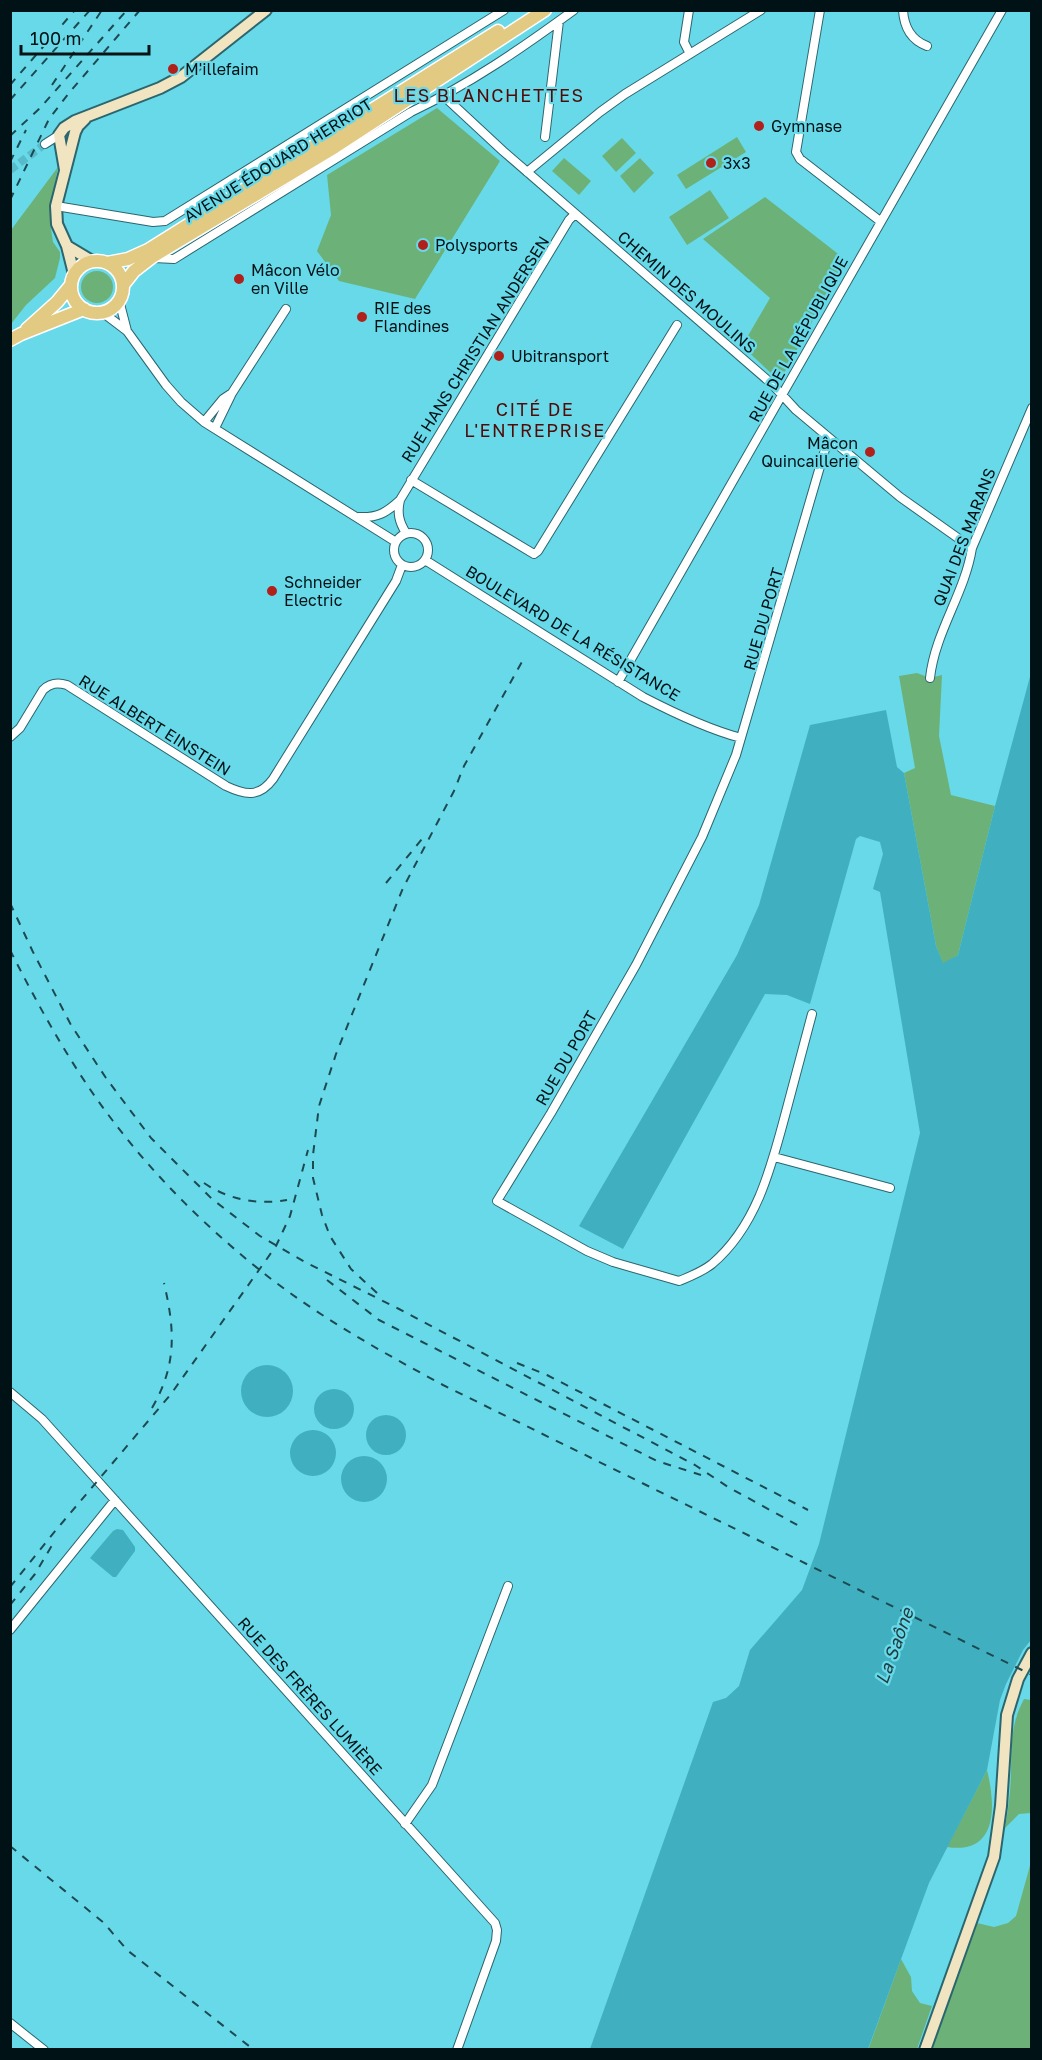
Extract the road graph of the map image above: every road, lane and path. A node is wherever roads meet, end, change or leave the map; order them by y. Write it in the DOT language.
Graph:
graph roads {
  1 [pos="266,10"];
  2 [pos="504,10"];
  3 [pos="530,10"];
  4 [pos="545,10"];
  5 [pos="574,10"];
  6 [pos="689,10"];
  7 [pos="820,10"];
  8 [pos="903,10"];
  9 [pos="1002,10"];
  10 [pos="757,12"];
  11 [pos="559,21"];
  12 [pos="927,46"];
  13 [pos="690,54"];
  14 [pos="446,95"];
  15 [pos="85,118"];
  16 [pos="59,135"];
  17 [pos="545,137"];
  18 [pos="45,144"];
  19 [pos="72,146"];
  20 [pos="527,172"];
  21 [pos="66,174"];
  22 [pos="56,206"];
  23 [pos="575,214"];
  24 [pos="880,221"];
  25 [pos="67,246"];
  26 [pos="152,258"];
  27 [pos="92,261"];
  28 [pos="107,263"];
  29 [pos="72,280"];
  30 [pos="123,285"];
  31 [pos="119,300"];
  32 [pos="84,309"];
  33 [pos="286,309"];
  34 [pos="102,312"];
  35 [pos="677,325"];
  36 [pos="127,331"];
  37 [pos="16,337"];
  38 [pos="232,393"];
  39 [pos="783,394"];
  40 [pos="1032,408"];
  41 [pos="204,422"];
  42 [pos="215,428"];
  43 [pos="826,446"];
  44 [pos="411,480"];
  45 [pos="400,500"];
  46 [pos="355,517"];
  47 [pos="406,533"];
  48 [pos="396,542"];
  49 [pos="972,548"];
  50 [pos="425,560"];
  51 [pos="402,565"];
  52 [pos="930,678"];
  53 [pos="618,682"];
  54 [pos="10,738"];
  55 [pos="741,738"];
  56 [pos="812,1014"];
  57 [pos="774,1157"];
  58 [pos="890,1188"];
  59 [pos="10,1392"];
  60 [pos="115,1500"];
  61 [pos="508,1586"];
  62 [pos="10,1630"];
  63 [pos="1032,1653"];
  64 [pos="405,1824"];
  65 [pos="10,2023"];
  66 [pos="44,2049"];
  67 [pos="457,2049"];
  68 [pos="925,2049"];
  1 -- 15 [label="main road"];
  2 -- 22 [label="street"];
  3 -- 28 [label="main road, AVENUE ÉDOUARD HERRIOT"];
  4 -- 26 [label="main road, AVENUE ÉDOUARD HERRIOT"];
  5 -- 11 [label="street"];
  6 -- 13 [label="street"];
  7 -- 24 [label="street"];
  8 -- 12 [label="street"];
  9 -- 24 [label="street, RUE DE LA RÉPUBLIQUE"];
  10 -- 13 [label="street"];
  11 -- 14 [label="street"];
  11 -- 17 [label="street"];
  13 -- 20 [label="street"];
  14 -- 20 [label="street, CHEMIN DES MOULINS"];
  14 -- 26 [label="street"];
  15 -- 16 [label="main road"];
  15 -- 19 [label="main road"];
  16 -- 18 [label="street"];
  16 -- 19 [label="main road"];
  16 -- 21 [label="main road"];
  19 -- 21 [label="main road"];
  20 -- 23 [label="street, CHEMIN DES MOULINS"];
  21 -- 22 [label="main road"];
  22 -- 25 [label="main road"];
  23 -- 39 [label="street, CHEMIN DES MOULINS"];
  23 -- 44 [label="street, RUE HANS CHRISTIAN ANDERSEN"];
  24 -- 39 [label="street, RUE DE LA RÉPUBLIQUE"];
  25 -- 27 [label="main road"];
  25 -- 29 [label="main road"];
  26 -- 30 [label="main road, AVENUE ÉDOUARD HERRIOT"];
  27 -- 28 [label="main road"];
  27 -- 29 [label="main road"];
  28 -- 30 [label="main road"];
  29 -- 32 [label="main road"];
  29 -- 37 [label="main road"];
  30 -- 31 [label="main road"];
  31 -- 34 [label="main road"];
  31 -- 36 [label="street"];
  32 -- 34 [label="main road"];
  32 -- 37 [label="main road"];
  33 -- 38 [label="street"];
  34 -- 36 [label="street"];
  35 -- 44 [label="street"];
  36 -- 41 [label="street"];
  38 -- 41 [label="street"];
  38 -- 42 [label="street"];
  39 -- 49 [label="street, CHEMIN DES MOULINS"];
  39 -- 53 [label="street, RUE DE LA RÉPUBLIQUE"];
  40 -- 49 [label="street, QUAI DES MARANS"];
  41 -- 42 [label="street"];
  42 -- 46 [label="street"];
  43 -- 55 [label="street, RUE DU PORT"];
  44 -- 45 [label="street, RUE HANS CHRISTIAN ANDERSEN"];
  45 -- 46 [label="street, RUE HANS CHRISTIAN ANDERSEN"];
  45 -- 47 [label="street"];
  46 -- 48 [label="street"];
  47 -- 48 [label="street"];
  47 -- 50 [label="street"];
  48 -- 51 [label="street"];
  49 -- 52 [label="street, QUAI DES MARANS"];
  50 -- 51 [label="street"];
  50 -- 53 [label="street, BOULEVARD DE LA RÉSISTANCE"];
  51 -- 54 [label="street, RUE ALBERT EINSTEIN"];
  53 -- 55 [label="street, BOULEVARD DE LA RÉSISTANCE"];
  55 -- 57 [label="street, RUE DU PORT"];
  56 -- 57 [label="street, RUE DU PORT"];
  57 -- 58 [label="street"];
  59 -- 60 [label="street, RUE DES FRÈRES LUMIÈRE"];
  60 -- 62 [label="street"];
  60 -- 64 [label="street, RUE DES FRÈRES LUMIÈRE"];
  61 -- 64 [label="street"];
  63 -- 68 [label="main road"];
  64 -- 67 [label="street, RUE DES FRÈRES LUMIÈRE"];
  65 -- 66 [label="street"];
}
